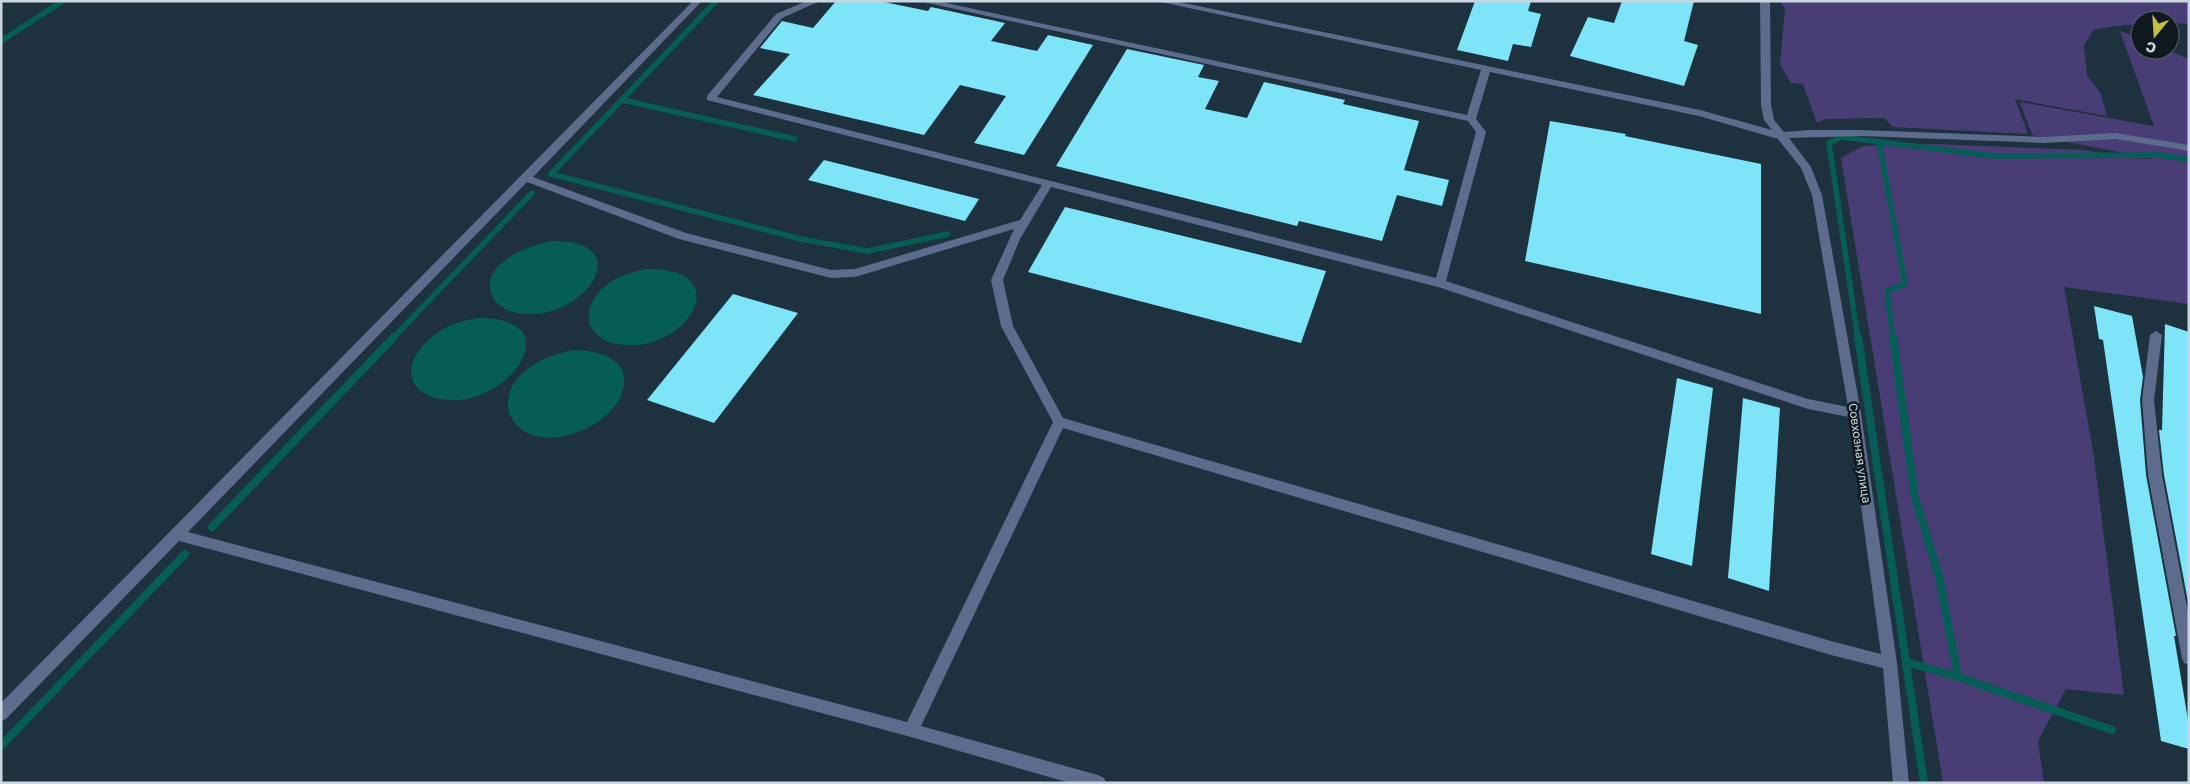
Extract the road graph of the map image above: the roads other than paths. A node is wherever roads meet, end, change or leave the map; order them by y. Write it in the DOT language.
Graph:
graph roads {
  1 [pos="698,1"];
  2 [pos="816,1"];
  3 [pos="923,1"];
  4 [pos="1160,1"];
  5 [pos="1765,1"];
  6 [pos="1486,69"];
  7 [pos="1471,119"];
  8 [pos="1780,136"];
  9 [pos="2189,148"];
  10 [pos="526,178"];
  11 [pos="1048,183"];
  12 [pos="1023,223"];
  13 [pos="1440,283"];
  14 [pos="2156,335"];
  15 [pos="1855,414"];
  16 [pos="1059,422"];
  17 [pos="176,534"];
  18 [pos="2189,658"];
  19 [pos="1890,663"];
  20 [pos="1,714"];
  21 [pos="911,730"];
  22 [pos="1098,783"];
  23 [pos="1901,783"];
  1 -- 10 [label="street"];
  2 -- 11 [label="street"];
  3 -- 7 [label="street"];
  4 -- 6 [label="street"];
  5 -- 8 [label="street, Совхозная улица"];
  6 -- 7 [label="street"];
  6 -- 8 [label="street"];
  7 -- 13 [label="street"];
  8 -- 9 [label="street"];
  8 -- 15 [label="street, Совхозная улица"];
  10 -- 12 [label="street"];
  10 -- 17 [label="street"];
  11 -- 12 [label="street"];
  11 -- 13 [label="street"];
  12 -- 16 [label="street"];
  13 -- 15 [label="street"];
  14 -- 18 [label="street"];
  15 -- 19 [label="street, Совхозная улица"];
  16 -- 19 [label="street"];
  16 -- 21 [label="street"];
  17 -- 20 [label="street"];
  17 -- 21 [label="street"];
  19 -- 23 [label="street, Совхозная улица"];
  21 -- 22 [label="street"];
}
